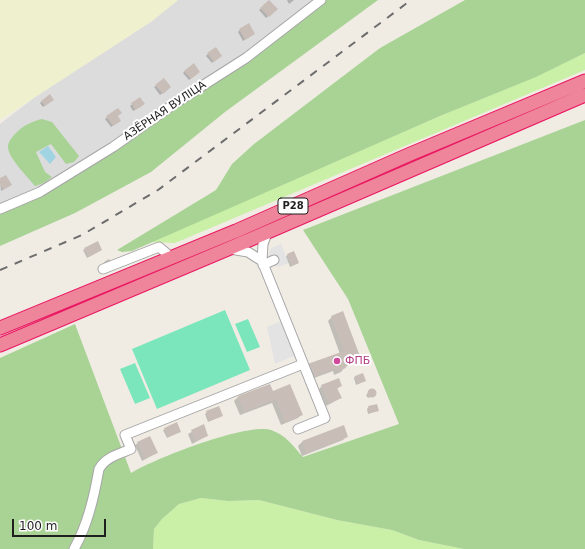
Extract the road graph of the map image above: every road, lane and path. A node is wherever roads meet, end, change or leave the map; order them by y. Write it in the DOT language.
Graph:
graph roads {
  1 [pos="321,0"];
  2 [pos="585,81"];
  3 [pos="585,95"];
  4 [pos="0,209"];
  5 [pos="268,231"];
  6 [pos="229,248"];
  7 [pos="172,258"];
  8 [pos="274,260"];
  9 [pos="262,263"];
  10 [pos="103,269"];
  11 [pos="0,328"];
  12 [pos="0,345"];
  13 [pos="303,364"];
  14 [pos="298,429"];
  15 [pos="74,549"];
  1 -- 4 [label="street, АЗЁРНАЯ ВУЛІЦА"];
  2 -- 7 [label="highway, Р28"];
  3 -- 5 [label="highway, Р28"];
  5 -- 6 [label="highway, Р28"];
  5 -- 9 [label="street"];
  6 -- 9 [label="street"];
  6 -- 12 [label="highway, Р28"];
  7 -- 10 [label="street"];
  7 -- 11 [label="highway, Р28"];
  8 -- 9 [label="street"];
  9 -- 13 [label="street"];
  13 -- 14 [label="street"];
  13 -- 15 [label="street"];
}
